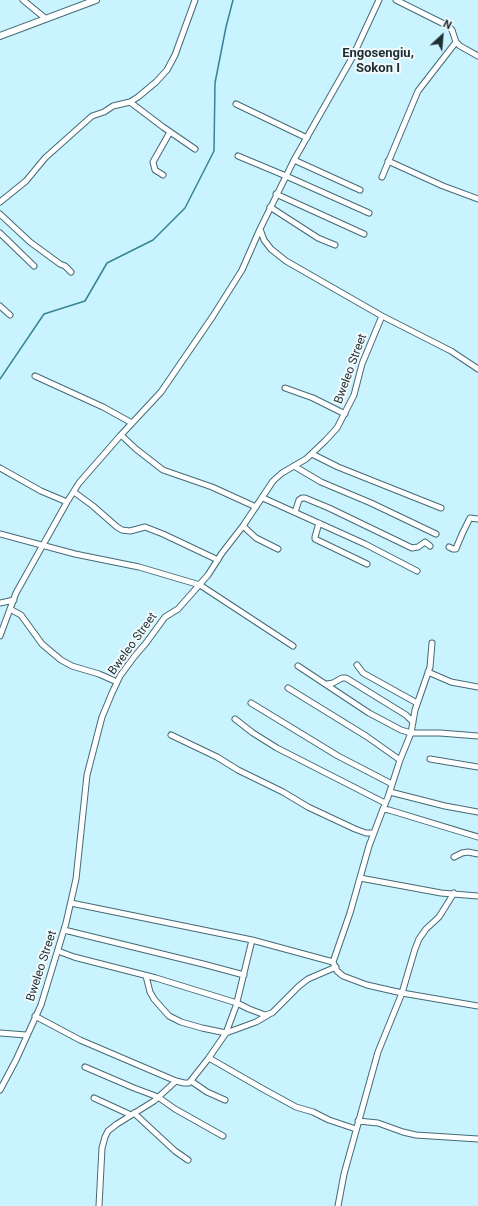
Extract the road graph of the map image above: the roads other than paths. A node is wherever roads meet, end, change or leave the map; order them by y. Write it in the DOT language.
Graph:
graph roads {
  1 [pos="23,0"];
  2 [pos="96,0"];
  3 [pos="195,0"];
  4 [pos="379,0"];
  5 [pos="396,0"];
  6 [pos="45,18"];
  7 [pos="0,36"];
  8 [pos="456,42"];
  9 [pos="478,56"];
  10 [pos="130,102"];
  11 [pos="236,104"];
  12 [pos="170,132"];
  13 [pos="307,138"];
  14 [pos="195,149"];
  15 [pos="238,156"];
  16 [pos="294,160"];
  17 [pos="388,161"];
  18 [pos="163,175"];
  19 [pos="286,176"];
  20 [pos="382,177"];
  21 [pos="360,190"];
  22 [pos="276,194"];
  23 [pos="478,199"];
  24 [pos="0,202"];
  25 [pos="270,207"];
  26 [pos="369,213"];
  27 [pos="0,214"];
  28 [pos="260,229"];
  29 [pos="0,233"];
  30 [pos="364,234"];
  31 [pos="335,246"];
  32 [pos="34,266"];
  33 [pos="72,272"];
  34 [pos="0,306"];
  35 [pos="10,315"];
  36 [pos="382,316"];
  37 [pos="478,369"];
  38 [pos="35,376"];
  39 [pos="286,388"];
  40 [pos="345,414"];
  41 [pos="132,423"];
  42 [pos="121,435"];
  43 [pos="312,454"];
  44 [pos="294,466"];
  45 [pos="0,468"];
  46 [pos="74,492"];
  47 [pos="263,498"];
  48 [pos="67,502"];
  49 [pos="256,508"];
  50 [pos="440,508"];
  51 [pos="295,512"];
  52 [pos="478,519"];
  53 [pos="319,523"];
  54 [pos="243,526"];
  55 [pos="0,534"];
  56 [pos="436,534"];
  57 [pos="44,545"];
  58 [pos="430,546"];
  59 [pos="449,547"];
  60 [pos="278,550"];
  61 [pos="218,560"];
  62 [pos="367,564"];
  63 [pos="417,571"];
  64 [pos="200,585"];
  65 [pos="14,600"];
  66 [pos="0,602"];
  67 [pos="10,609"];
  68 [pos="0,636"];
  69 [pos="432,642"];
  70 [pos="293,646"];
  71 [pos="357,665"];
  72 [pos="298,666"];
  73 [pos="428,672"];
  74 [pos="117,682"];
  75 [pos="327,684"];
  76 [pos="478,687"];
  77 [pos="288,688"];
  78 [pos="251,703"];
  79 [pos="417,703"];
  80 [pos="235,719"];
  81 [pos="413,722"];
  82 [pos="411,733"];
  83 [pos="171,735"];
  84 [pos="478,736"];
  85 [pos="430,759"];
  86 [pos="400,760"];
  87 [pos="478,768"];
  88 [pos="392,784"];
  89 [pos="390,792"];
  90 [pos="385,802"];
  91 [pos="383,809"];
  92 [pos="478,812"];
  93 [pos="374,833"];
  94 [pos="478,837"];
  95 [pos="478,854"];
  96 [pos="454,857"];
  97 [pos="360,878"];
  98 [pos="454,893"];
  99 [pos="478,896"];
  100 [pos="71,903"];
  101 [pos="64,930"];
  102 [pos="252,940"];
  103 [pos="58,951"];
  104 [pos="333,962"];
  105 [pos="336,967"];
  106 [pos="244,975"];
  107 [pos="146,976"];
  108 [pos="402,994"];
  109 [pos="237,1003"];
  110 [pos="478,1006"];
  111 [pos="269,1015"];
  112 [pos="35,1016"];
  113 [pos="0,1033"];
  114 [pos="226,1033"];
  115 [pos="26,1035"];
  116 [pos="209,1058"];
  117 [pos="85,1067"];
  118 [pos="176,1081"];
  119 [pos="191,1081"];
  120 [pos="0,1090"];
  121 [pos="158,1097"];
  122 [pos="94,1098"];
  123 [pos="225,1100"];
  124 [pos="132,1114"];
  125 [pos="358,1121"];
  126 [pos="356,1129"];
  127 [pos="223,1136"];
  128 [pos="478,1139"];
  129 [pos="188,1160"];
  130 [pos="99,1206"];
  131 [pos="338,1206"];
  1 -- 6 [label="street"];
  2 -- 6 [label="street"];
  3 -- 10 [label="street"];
  4 -- 13 [label="street"];
  5 -- 8 [label="street"];
  6 -- 7 [label="street"];
  8 -- 9 [label="street"];
  8 -- 17 [label="street"];
  10 -- 12 [label="street"];
  10 -- 24 [label="street"];
  11 -- 13 [label="street"];
  12 -- 14 [label="street"];
  12 -- 18 [label="street"];
  13 -- 16 [label="street"];
  15 -- 19 [label="street"];
  16 -- 19 [label="street"];
  16 -- 21 [label="street"];
  17 -- 20 [label="street"];
  17 -- 23 [label="street"];
  19 -- 22 [label="street"];
  19 -- 26 [label="street"];
  22 -- 25 [label="street"];
  22 -- 30 [label="street"];
  25 -- 28 [label="street"];
  25 -- 31 [label="street"];
  27 -- 33 [label="street"];
  28 -- 36 [label="street"];
  28 -- 41 [label="street"];
  29 -- 32 [label="street"];
  34 -- 35 [label="street"];
  36 -- 37 [label="street"];
  36 -- 40 [label="street, Bweleo Street"];
  38 -- 41 [label="street"];
  39 -- 40 [label="street"];
  40 -- 43 [label="street, Bweleo Street"];
  41 -- 42 [label="street"];
  42 -- 46 [label="street"];
  42 -- 49 [label="street"];
  43 -- 44 [label="street, Bweleo Street"];
  43 -- 50 [label="street"];
  44 -- 47 [label="street, Bweleo Street"];
  44 -- 56 [label="street"];
  45 -- 48 [label="street"];
  46 -- 48 [label="street"];
  46 -- 61 [label="street"];
  47 -- 49 [label="street, Bweleo Street"];
  47 -- 51 [label="street"];
  48 -- 57 [label="street"];
  49 -- 54 [label="street, Bweleo Street"];
  51 -- 53 [label="street"];
  51 -- 58 [label="street"];
  52 -- 59 [label="street"];
  53 -- 62 [label="street"];
  53 -- 63 [label="street"];
  54 -- 60 [label="street"];
  54 -- 61 [label="street, Bweleo Street"];
  55 -- 57 [label="street"];
  57 -- 64 [label="street"];
  57 -- 65 [label="street"];
  61 -- 64 [label="street, Bweleo Street"];
  64 -- 70 [label="street"];
  64 -- 74 [label="street, Bweleo Street"];
  65 -- 66 [label="street"];
  65 -- 67 [label="street"];
  67 -- 68 [label="street"];
  67 -- 74 [label="street"];
  69 -- 73 [label="street"];
  71 -- 79 [label="street"];
  72 -- 75 [label="street"];
  73 -- 76 [label="street"];
  73 -- 79 [label="street"];
  74 -- 100 [label="street, Bweleo Street"];
  75 -- 81 [label="street"];
  75 -- 82 [label="street"];
  77 -- 86 [label="street"];
  78 -- 88 [label="street"];
  79 -- 81 [label="street"];
  80 -- 90 [label="street"];
  81 -- 82 [label="street"];
  82 -- 84 [label="street"];
  82 -- 86 [label="street"];
  83 -- 93 [label="street"];
  85 -- 87 [label="street"];
  86 -- 88 [label="street"];
  88 -- 89 [label="street"];
  89 -- 90 [label="street"];
  89 -- 92 [label="street"];
  90 -- 91 [label="street"];
  91 -- 93 [label="street"];
  91 -- 94 [label="street"];
  93 -- 97 [label="street"];
  95 -- 96 [label="street"];
  97 -- 98 [label="street"];
  97 -- 104 [label="street"];
  98 -- 99 [label="street"];
  98 -- 108 [label="street"];
  100 -- 101 [label="street, Bweleo Street"];
  100 -- 102 [label="street"];
  101 -- 103 [label="street, Bweleo Street"];
  101 -- 106 [label="street"];
  102 -- 104 [label="street"];
  102 -- 106 [label="street"];
  103 -- 107 [label="street"];
  103 -- 112 [label="street, Bweleo Street"];
  104 -- 105 [label="street"];
  105 -- 108 [label="street"];
  105 -- 111 [label="street"];
  106 -- 109 [label="street"];
  107 -- 109 [label="street"];
  107 -- 114 [label="street"];
  108 -- 110 [label="street"];
  108 -- 125 [label="street"];
  109 -- 111 [label="street"];
  109 -- 114 [label="street"];
  111 -- 114 [label="street"];
  112 -- 115 [label="street, Bweleo Street"];
  112 -- 118 [label="street"];
  113 -- 115 [label="street"];
  114 -- 116 [label="street"];
  115 -- 120 [label="street, Bweleo Street"];
  116 -- 119 [label="street"];
  116 -- 126 [label="street"];
  117 -- 121 [label="street"];
  118 -- 119 [label="street"];
  118 -- 121 [label="street"];
  119 -- 123 [label="street"];
  121 -- 124 [label="street"];
  121 -- 127 [label="street"];
  122 -- 124 [label="street"];
  124 -- 129 [label="street"];
  124 -- 130 [label="street"];
  125 -- 126 [label="street"];
  125 -- 128 [label="street"];
  126 -- 131 [label="street"];
}
